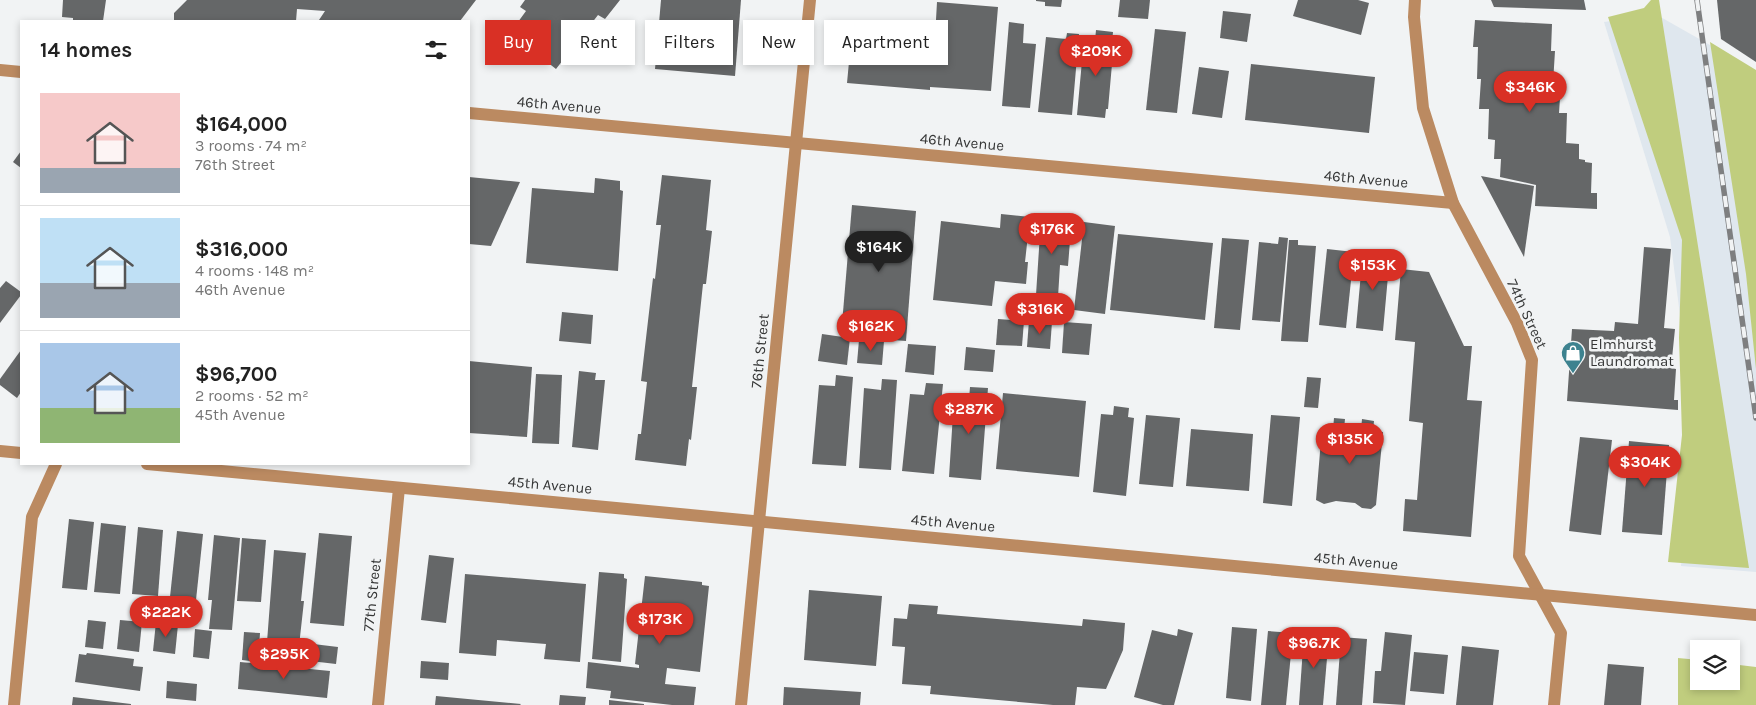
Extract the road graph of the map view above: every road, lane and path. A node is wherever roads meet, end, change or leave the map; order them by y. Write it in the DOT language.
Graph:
graph roads {
  1 [pos="810,0"];
  2 [pos="1415,0"];
  3 [pos="0,70"];
  4 [pos="20,72"];
  5 [pos="470,113"];
  6 [pos="797,143"];
  7 [pos="1453,203"];
  8 [pos="0,451"];
  9 [pos="20,453"];
  10 [pos="56,465"];
  11 [pos="158,465"];
  12 [pos="399,488"];
  13 [pos="759,521"];
  14 [pos="1539,594"];
  15 [pos="1756,615"];
  16 [pos="14,705"];
  17 [pos="378,705"];
  18 [pos="741,705"];
  19 [pos="1554,705"];
  1 -- 6 [label="street, 76th Street"];
  2 -- 7 [label="street, 74th Street"];
  3 -- 4 [label="street"];
  5 -- 6 [label="street, 46th Avenue"];
  6 -- 7 [label="street, 46th Avenue"];
  6 -- 13 [label="street, 76th Street"];
  7 -- 14 [label="street, 74th Street"];
  8 -- 9 [label="street"];
  10 -- 16 [label="street"];
  11 -- 12 [label="street, 45th Avenue"];
  12 -- 13 [label="street, 45th Avenue"];
  12 -- 17 [label="street, 77th Street"];
  13 -- 14 [label="street, 45th Avenue"];
  13 -- 18 [label="street, 76th Street"];
  14 -- 15 [label="street, 45th Avenue"];
  14 -- 19 [label="street, 74th Street"];
}
